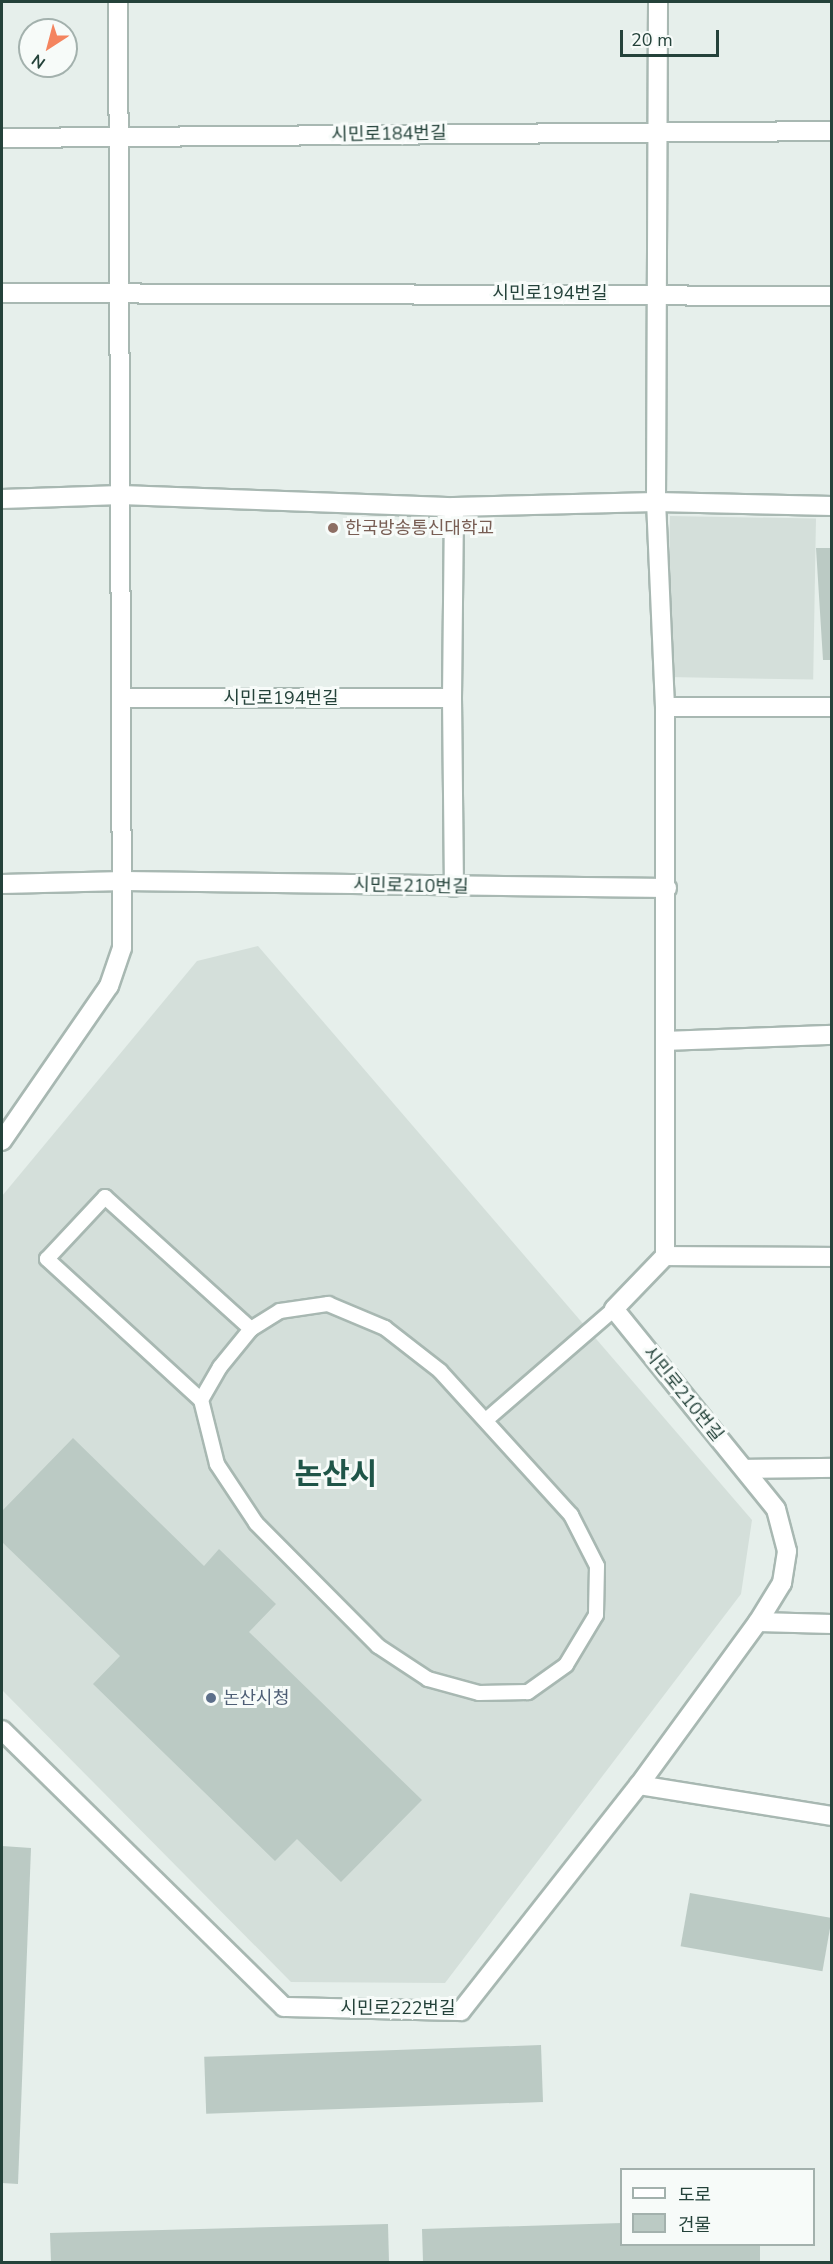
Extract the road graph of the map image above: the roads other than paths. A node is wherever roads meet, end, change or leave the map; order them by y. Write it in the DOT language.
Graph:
graph roads {
  1 [pos="118,2"];
  2 [pos="658,2"];
  3 [pos="659,130"];
  4 [pos="831,130"];
  5 [pos="2,138"];
  6 [pos="119,138"];
  7 [pos="120,291"];
  8 [pos="2,292"];
  9 [pos="657,294"];
  10 [pos="831,296"];
  11 [pos="121,495"];
  12 [pos="2,500"];
  13 [pos="656,502"];
  14 [pos="831,506"];
  15 [pos="454,507"];
  16 [pos="123,698"];
  17 [pos="452,698"];
  18 [pos="665,707"];
  19 [pos="831,707"];
  20 [pos="124,881"];
  21 [pos="2,884"];
  22 [pos="454,887"];
  23 [pos="667,888"];
  24 [pos="831,1035"];
  25 [pos="666,1041"];
  26 [pos="2,1141"];
  27 [pos="665,1256"];
  28 [pos="831,1257"];
  29 [pos="614,1309"];
  30 [pos="251,1329"];
  31 [pos="201,1400"];
  32 [pos="486,1420"];
  33 [pos="831,1468"];
  34 [pos="745,1470"];
  35 [pos="759,1622"];
  36 [pos="831,1624"];
  37 [pos="2,1731"];
  38 [pos="639,1785"];
  39 [pos="831,1816"];
  1 -- 6 [label="street"];
  2 -- 3 [label="street"];
  3 -- 4 [label="street, 시민로184번길"];
  3 -- 6 [label="street, 시민로184번길"];
  3 -- 9 [label="street"];
  5 -- 6 [label="street, 시민로184번길"];
  6 -- 7 [label="street"];
  7 -- 8 [label="street, 시민로194번길"];
  7 -- 9 [label="street, 시민로194번길"];
  7 -- 11 [label="street"];
  9 -- 10 [label="street, 시민로194번길"];
  9 -- 13 [label="street"];
  11 -- 12 [label="street"];
  11 -- 15 [label="street"];
  11 -- 16 [label="street"];
  13 -- 14 [label="street"];
  13 -- 15 [label="street"];
  13 -- 18 [label="street"];
  15 -- 17 [label="street"];
  16 -- 17 [label="street, 시민로194번길"];
  16 -- 20 [label="street"];
  17 -- 22 [label="street"];
  18 -- 19 [label="street"];
  18 -- 23 [label="street"];
  20 -- 21 [label="street, 시민로210번길"];
  20 -- 22 [label="street, 시민로210번길"];
  20 -- 26 [label="street"];
  22 -- 23 [label="street, 시민로210번길"];
  23 -- 25 [label="street"];
  24 -- 25 [label="street"];
  25 -- 27 [label="street"];
  27 -- 28 [label="street"];
  27 -- 29 [label="street"];
  29 -- 32 [label="lane"];
  29 -- 34 [label="street, 시민로210번길"];
  30 -- 31 [label="lane"];
  30 -- 31 [label="lane"];
  30 -- 32 [label="lane"];
  31 -- 32 [label="lane"];
  33 -- 34 [label="street"];
  34 -- 35 [label="street, 시민로210번길"];
  35 -- 36 [label="street"];
  35 -- 38 [label="street"];
  37 -- 38 [label="street, 시민로222번길"];
  38 -- 39 [label="street"];
}
